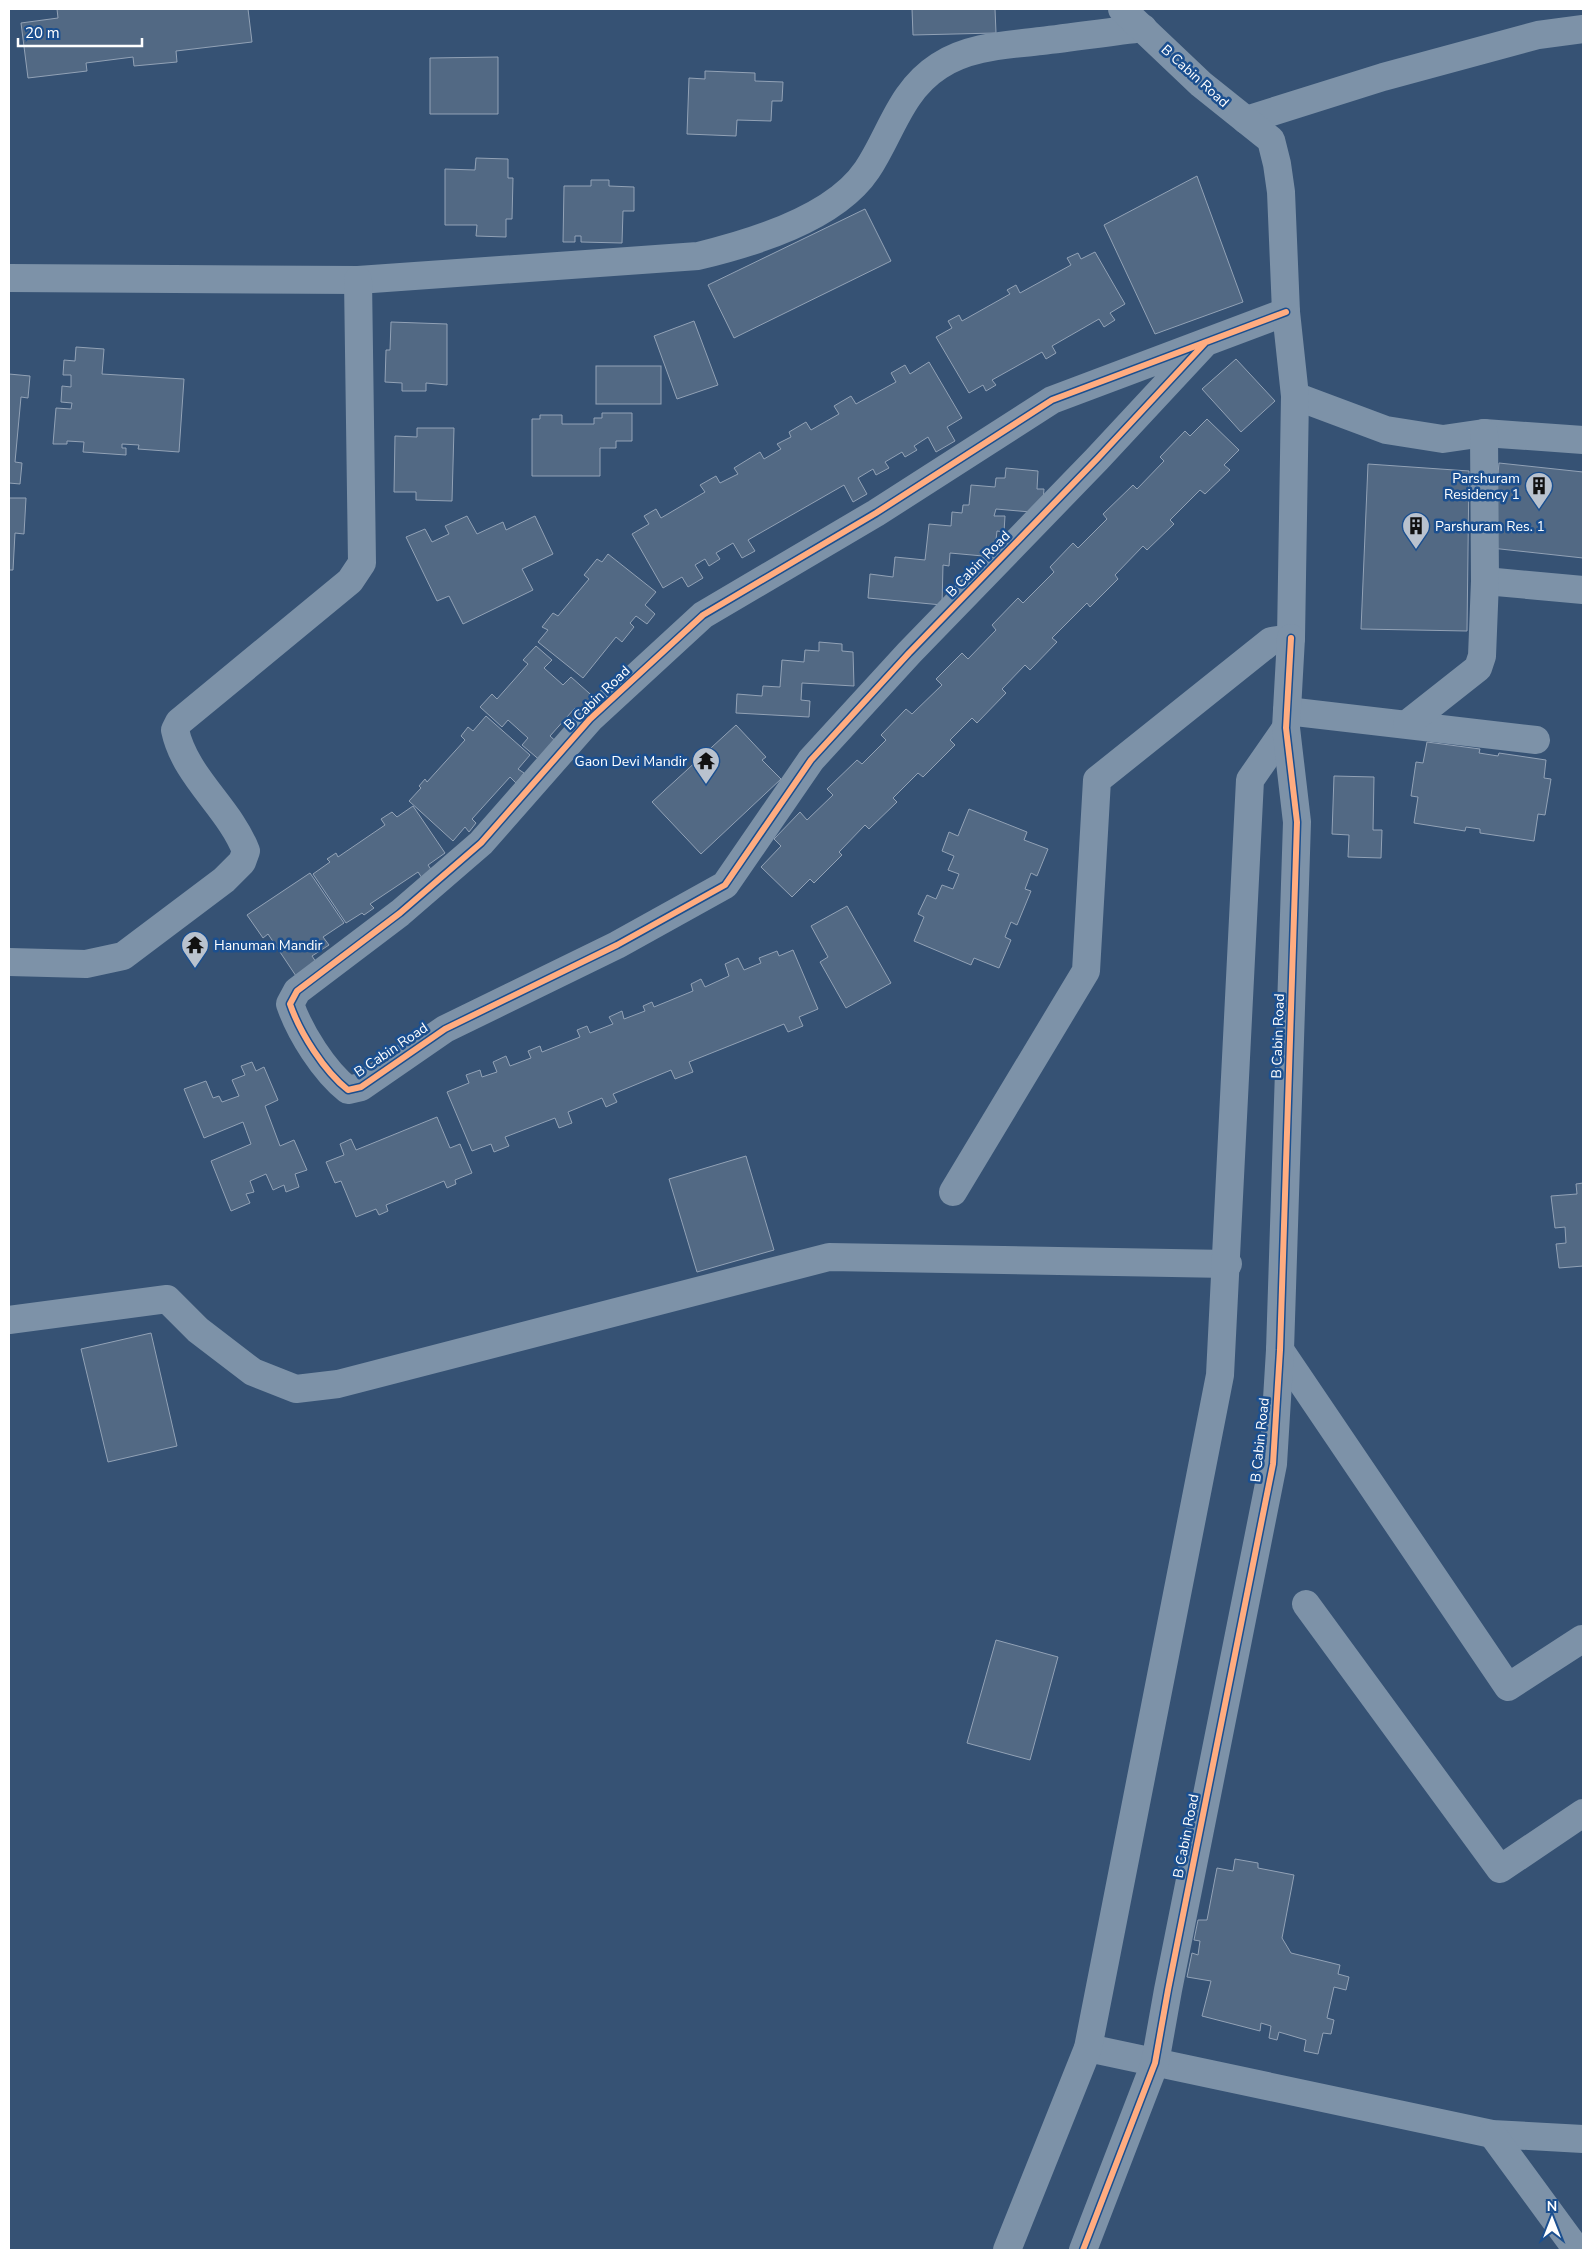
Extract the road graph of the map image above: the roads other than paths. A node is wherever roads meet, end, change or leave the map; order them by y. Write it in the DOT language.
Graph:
graph roads {
  1 [pos="1122,9"];
  2 [pos="1143,28"];
  3 [pos="1583,29"];
  4 [pos="1246,120"];
  5 [pos="9,278"];
  6 [pos="358,280"];
  7 [pos="1286,312"];
  8 [pos="1205,343"];
  9 [pos="1295,396"];
  10 [pos="1484,433"];
  11 [pos="1583,440"];
  12 [pos="1485,581"];
  13 [pos="1583,590"];
  14 [pos="1292,638"];
  15 [pos="1287,720"];
  16 [pos="1407,724"];
  17 [pos="1536,740"];
  18 [pos="9,962"];
  19 [pos="953,1192"];
  20 [pos="1228,1264"];
  21 [pos="9,1320"];
  22 [pos="1280,1350"];
  23 [pos="1306,1604"];
  24 [pos="1583,1641"];
  25 [pos="1583,1813"];
  26 [pos="1088,2048"];
  27 [pos="1155,2063"];
  28 [pos="1492,2134"];
  29 [pos="1583,2139"];
  30 [pos="1007,2250"];
  31 [pos="1083,2250"];
  32 [pos="1577,2250"];
  1 -- 2 [label="street, B Cabin Road"];
  2 -- 4 [label="street, B Cabin Road"];
  2 -- 6 [label="street"];
  3 -- 4 [label="street"];
  4 -- 7 [label="street, B Cabin Road"];
  5 -- 6 [label="street"];
  6 -- 18 [label="street"];
  7 -- 8 [label="street, B Cabin Road"];
  7 -- 9 [label="street, B Cabin Road"];
  8 -- 8 [label="street, B Cabin Road"];
  9 -- 10 [label="street"];
  9 -- 14 [label="street, B Cabin Road"];
  10 -- 11 [label="street"];
  10 -- 12 [label="street"];
  12 -- 13 [label="street"];
  12 -- 16 [label="street"];
  14 -- 15 [label="street, B Cabin Road"];
  14 -- 19 [label="street"];
  15 -- 16 [label="street"];
  15 -- 20 [label="street"];
  15 -- 22 [label="street, B Cabin Road"];
  16 -- 17 [label="street"];
  20 -- 21 [label="street"];
  20 -- 26 [label="street"];
  22 -- 24 [label="street"];
  22 -- 27 [label="street, B Cabin Road"];
  23 -- 25 [label="street"];
  26 -- 27 [label="street"];
  26 -- 30 [label="street"];
  27 -- 28 [label="street"];
  27 -- 31 [label="street, B Cabin Road"];
  28 -- 29 [label="street"];
  28 -- 32 [label="street"];
}
